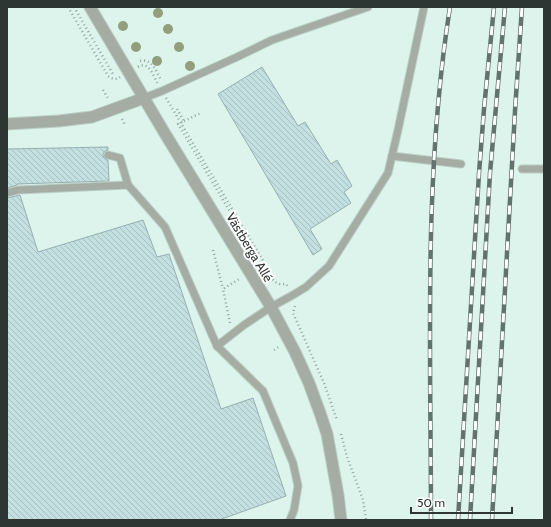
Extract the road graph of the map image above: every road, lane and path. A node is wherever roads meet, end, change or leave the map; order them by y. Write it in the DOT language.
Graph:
graph roads {
  1 [pos="68,7"];
  2 [pos="74,7"];
  3 [pos="90,7"];
  4 [pos="368,7"];
  5 [pos="424,7"];
  6 [pos="140,61"];
  7 [pos="141,65"];
  8 [pos="115,75"];
  9 [pos="117,79"];
  10 [pos="161,80"];
  11 [pos="157,82"];
  12 [pos="144,98"];
  13 [pos="177,109"];
  14 [pos="175,112"];
  15 [pos="202,113"];
  16 [pos="182,122"];
  17 [pos="7,124"];
  18 [pos="108,155"];
  19 [pos="392,156"];
  20 [pos="461,164"];
  21 [pos="522,169"];
  22 [pos="544,169"];
  23 [pos="128,184"];
  24 [pos="7,193"];
  25 [pos="213,250"];
  26 [pos="265,264"];
  27 [pos="261,266"];
  28 [pos="250,273"];
  29 [pos="223,289"];
  30 [pos="271,307"];
  31 [pos="233,334"];
  32 [pos="217,346"];
  33 [pos="363,500"];
  34 [pos="290,520"];
  35 [pos="341,520"];
  36 [pos="366,520"];
  1 -- 9 [label="path"];
  2 -- 8 [label="path"];
  3 -- 12 [label="street, Västberga Allé"];
  4 -- 12 [label="lane"];
  5 -- 19 [label="lane"];
  6 -- 10 [label="path"];
  7 -- 11 [label="path"];
  12 -- 17 [label="street"];
  12 -- 28 [label="street, Västberga Allé"];
  13 -- 16 [label="path"];
  14 -- 16 [label="path"];
  15 -- 16 [label="path"];
  16 -- 26 [label="path"];
  16 -- 27 [label="path"];
  18 -- 23 [label="lane"];
  19 -- 20 [label="lane"];
  19 -- 30 [label="lane"];
  21 -- 22 [label="lane"];
  23 -- 24 [label="lane"];
  23 -- 32 [label="lane"];
  25 -- 29 [label="path"];
  26 -- 27 [label="path"];
  26 -- 27 [label="path"];
  27 -- 28 [label="path"];
  28 -- 29 [label="path"];
  28 -- 30 [label="street, Västberga Allé"];
  29 -- 31 [label="path"];
  30 -- 31 [label="lane"];
  30 -- 35 [label="street, Västberga Allé"];
  31 -- 32 [label="lane"];
  32 -- 34 [label="lane"];
  33 -- 36 [label="path"];
}
